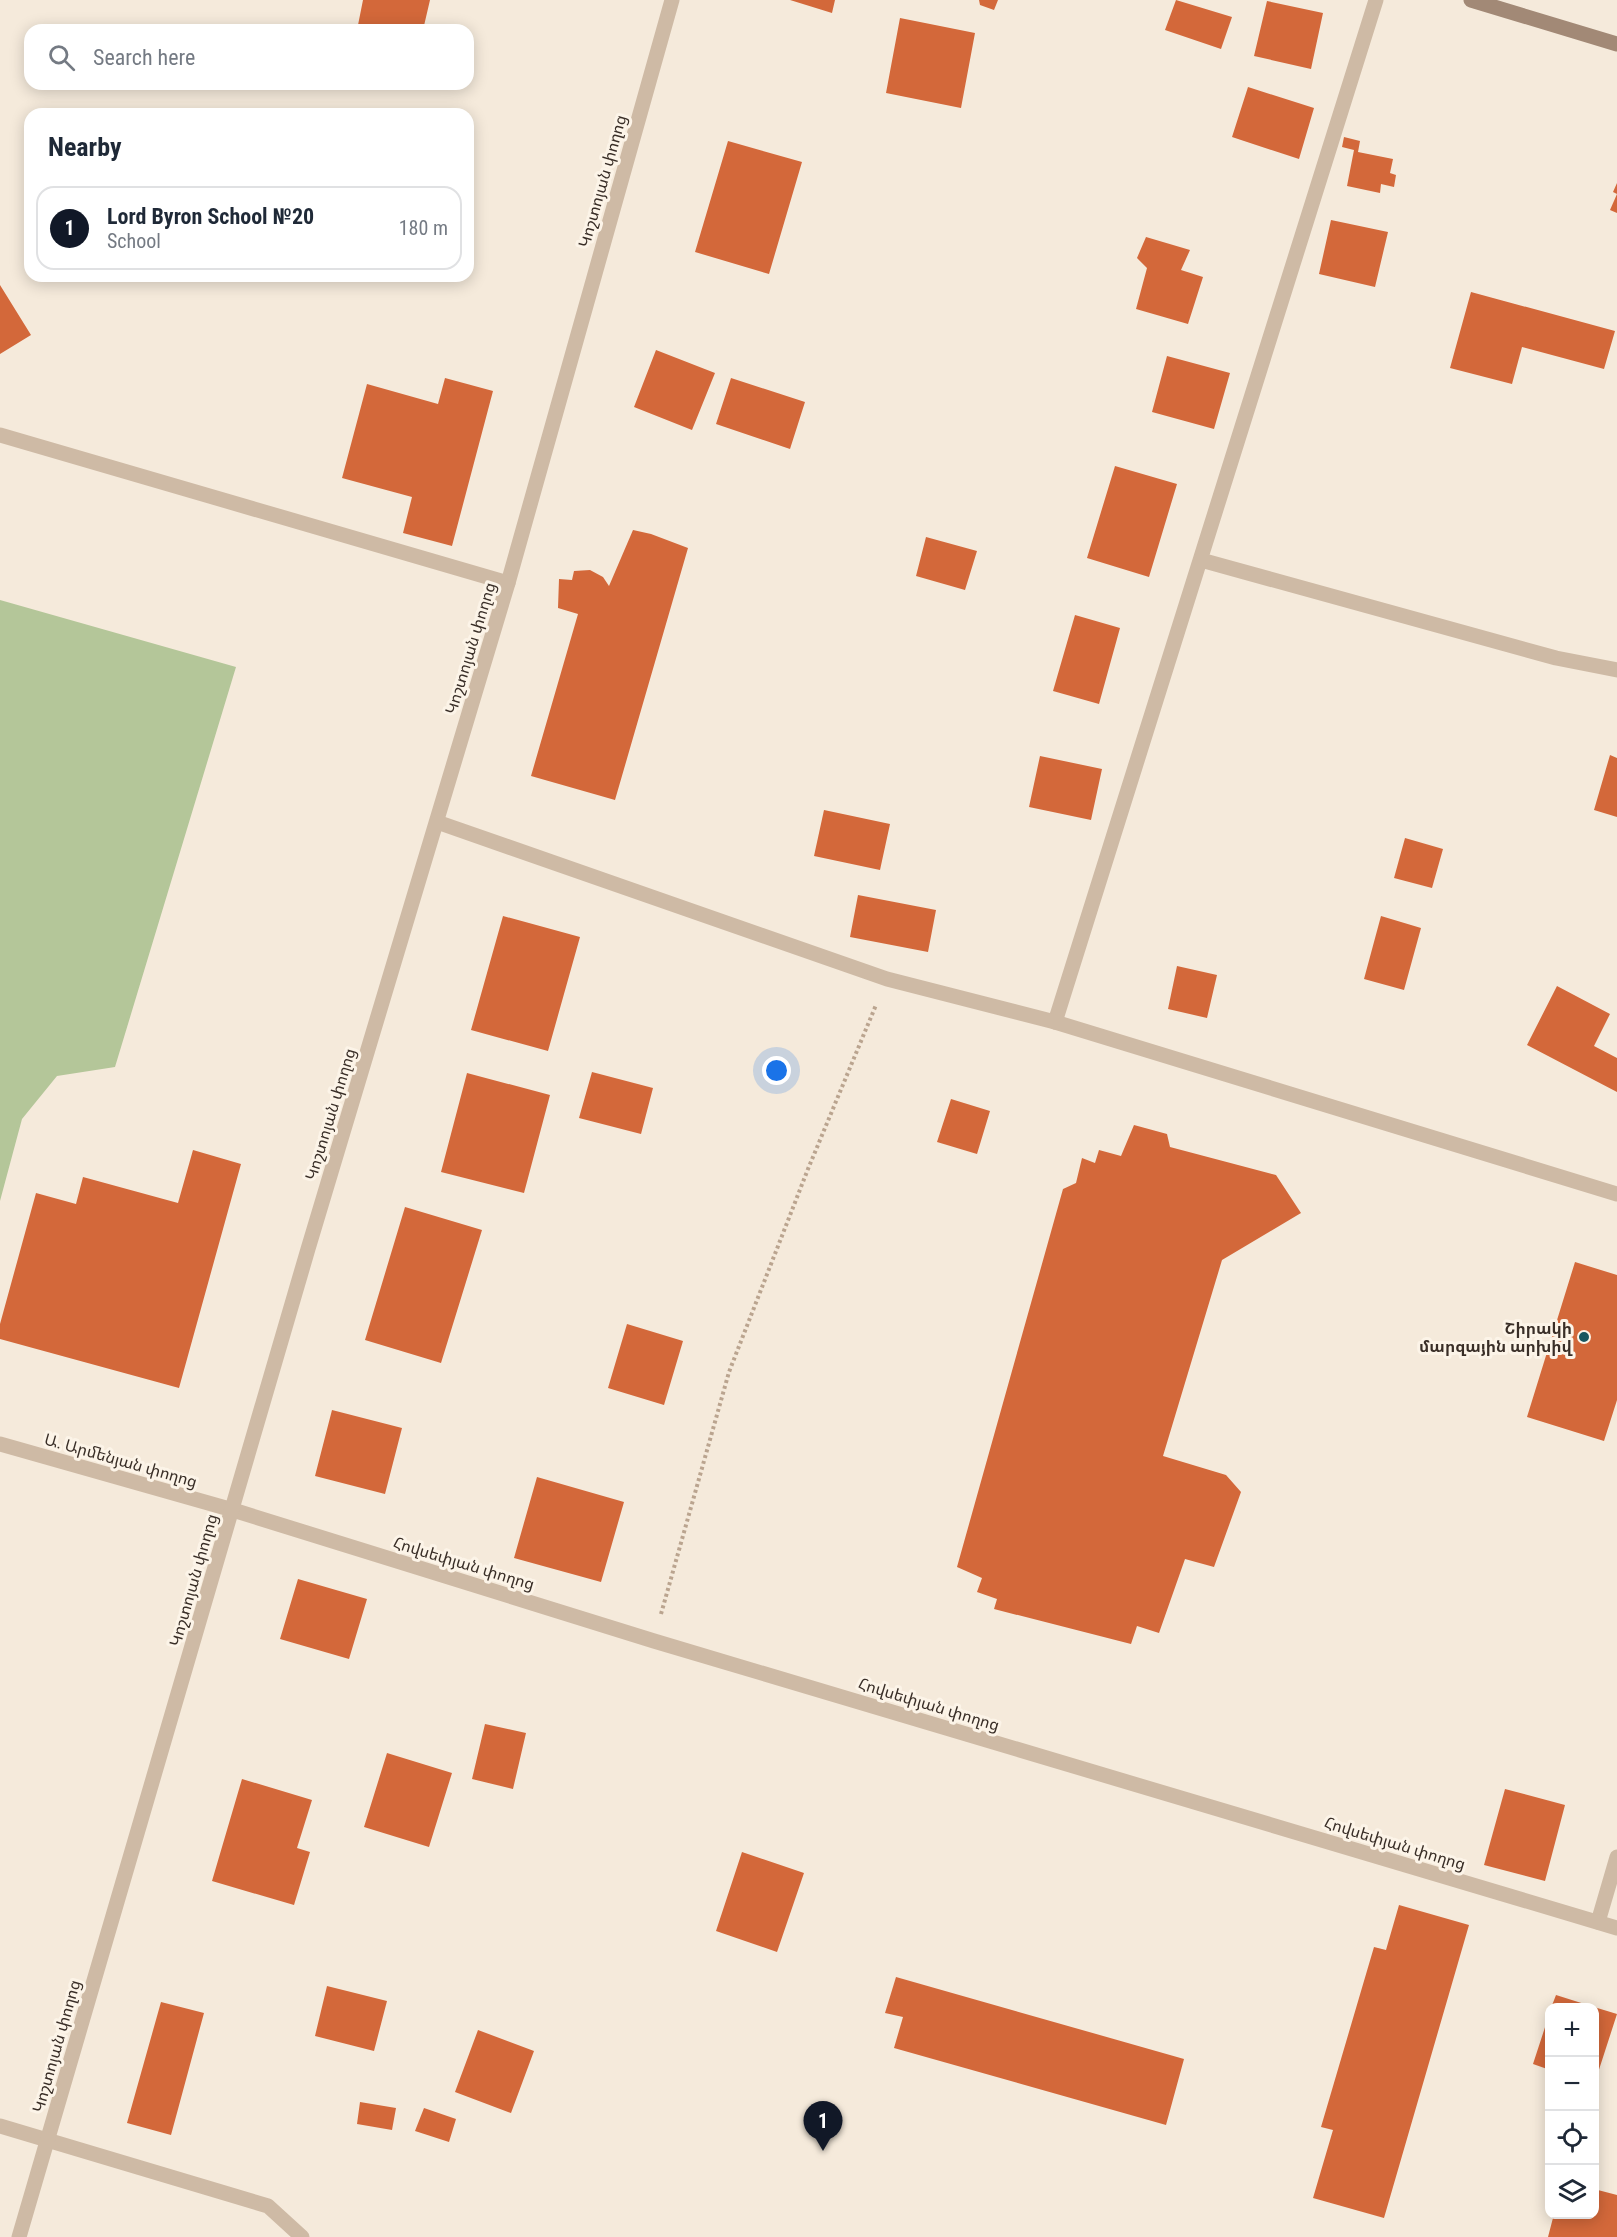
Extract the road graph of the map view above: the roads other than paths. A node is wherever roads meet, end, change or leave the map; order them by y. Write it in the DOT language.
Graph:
graph roads {
  1 [pos="672,0"];
  2 [pos="1376,0"];
  3 [pos="1471,0"];
  4 [pos="1617,44"];
  5 [pos="0,435"];
  6 [pos="1201,560"];
  7 [pos="508,583"];
  8 [pos="1617,670"];
  9 [pos="437,822"];
  10 [pos="1055,1022"];
  11 [pos="1617,1194"];
  12 [pos="0,1444"];
  13 [pos="233,1510"];
  14 [pos="1617,1857"];
  15 [pos="1598,1922"];
  16 [pos="1617,1928"];
  17 [pos="0,2126"];
  18 [pos="46,2140"];
  19 [pos="19,2237"];
  20 [pos="302,2237"];
  1 -- 7 [label="street, Կոշտոյան փողոց"];
  2 -- 6 [label="street"];
  3 -- 4 [label="main road"];
  5 -- 7 [label="street"];
  6 -- 8 [label="street"];
  6 -- 10 [label="street"];
  7 -- 9 [label="street, Կոշտոյան փողոց"];
  9 -- 10 [label="street"];
  9 -- 13 [label="street, Կոշտոյան փողոց"];
  10 -- 11 [label="street"];
  12 -- 13 [label="street, Ա. Արմենյան փողոց"];
  13 -- 15 [label="street, Հովսեփյան փողոց"];
  13 -- 18 [label="street, Կոշտոյան փողոց"];
  14 -- 15 [label="street"];
  15 -- 16 [label="street, Հովսեփյան փողոց"];
  17 -- 18 [label="street"];
  18 -- 19 [label="street, Կոշտոյան փողոց"];
  18 -- 20 [label="street"];
}
